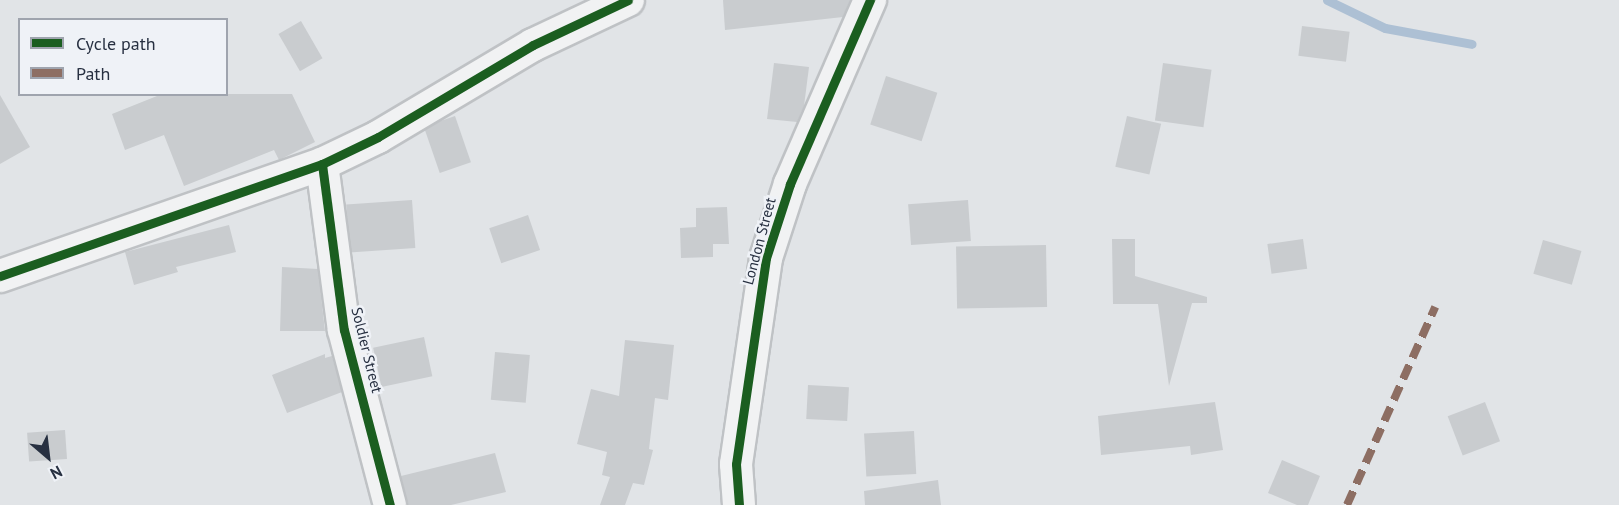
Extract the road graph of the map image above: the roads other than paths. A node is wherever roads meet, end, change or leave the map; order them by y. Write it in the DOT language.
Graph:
graph roads {
  1 [pos="628,0"];
  2 [pos="870,0"];
  3 [pos="322,164"];
  4 [pos="0,276"];
  5 [pos="390,505"];
  6 [pos="739,505"];
  1 -- 3 [label="street"];
  2 -- 6 [label="street, London Street"];
  3 -- 4 [label="street"];
  3 -- 5 [label="street, Soldier Street"];
}
